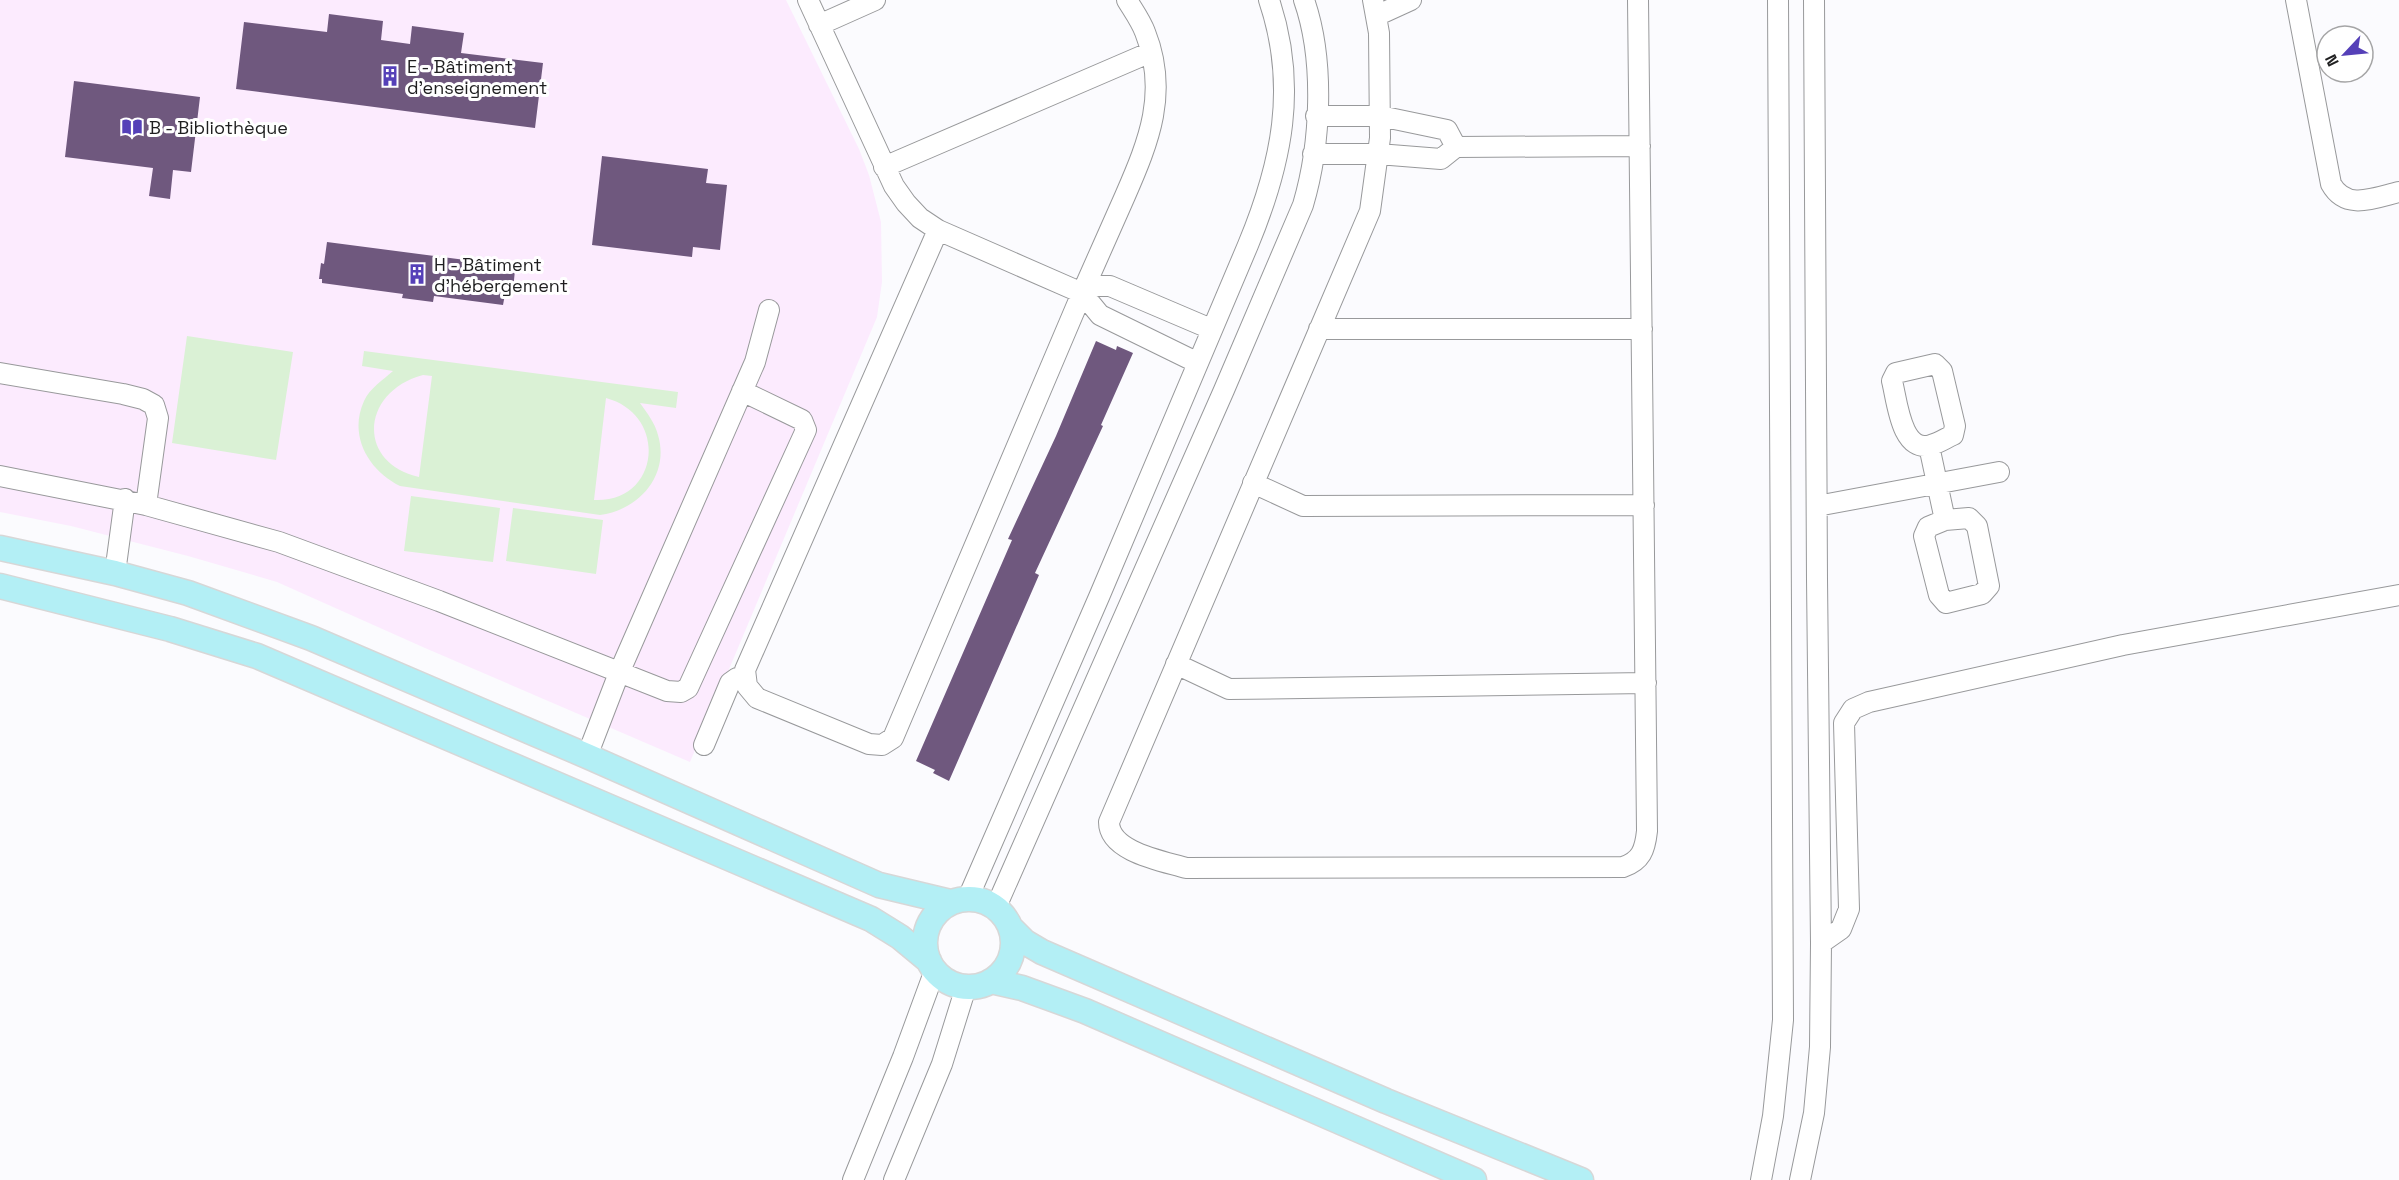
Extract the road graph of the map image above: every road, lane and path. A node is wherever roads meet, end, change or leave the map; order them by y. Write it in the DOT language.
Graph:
graph roads {
  1 [pos="807,0"];
  2 [pos="875,0"];
  3 [pos="1126,0"];
  4 [pos="1269,0"];
  5 [pos="1304,0"];
  6 [pos="1411,0"];
  7 [pos="1638,0"];
  8 [pos="1778,0"];
  9 [pos="1814,0"];
  10 [pos="2296,0"];
  11 [pos="1374,8"];
  12 [pos="819,25"];
  13 [pos="1151,52"];
  14 [pos="1316,116"];
  15 [pos="1380,116"];
  16 [pos="1640,146"];
  17 [pos="1456,147"];
  18 [pos="1313,154"];
  19 [pos="1378,154"];
  20 [pos="884,167"];
  21 [pos="2399,192"];
  22 [pos="938,230"];
  23 [pos="1082,293"];
  24 [pos="769,310"];
  25 [pos="1211,329"];
  26 [pos="1319,329"];
  27 [pos="1642,329"];
  28 [pos="1198,363"];
  29 [pos="0,373"];
  30 [pos="742,391"];
  31 [pos="1929,447"];
  32 [pos="1999,472"];
  33 [pos="0,476"];
  34 [pos="1253,483"];
  35 [pos="1937,485"];
  36 [pos="125,500"];
  37 [pos="146,505"];
  38 [pos="1644,505"];
  39 [pos="1816,506"];
  40 [pos="1944,520"];
  41 [pos="0,548"];
  42 [pos="115,573"];
  43 [pos="0,586"];
  44 [pos="2399,595"];
  45 [pos="1100,597"];
  46 [pos="1125,612"];
  47 [pos="1176,664"];
  48 [pos="619,673"];
  49 [pos="745,678"];
  50 [pos="1646,683"];
  51 [pos="704,745"];
  52 [pos="587,756"];
  53 [pos="959,900"];
  54 [pos="996,907"];
  55 [pos="1010,927"];
  56 [pos="1821,943"];
  57 [pos="932,966"];
  58 [pos="991,981"];
  59 [pos="966,987"];
  60 [pos="853,1180"];
  61 [pos="894,1180"];
  62 [pos="1474,1180"];
  63 [pos="1581,1180"];
  64 [pos="1761,1180"];
  65 [pos="1800,1180"];
  1 -- 12 [label="street"];
  2 -- 12 [label="street"];
  3 -- 13 [label="street"];
  4 -- 25 [label="street"];
  5 -- 14 [label="street"];
  6 -- 11 [label="street"];
  7 -- 16 [label="street"];
  8 -- 64 [label="street"];
  9 -- 39 [label="street"];
  10 -- 21 [label="street"];
  11 -- 15 [label="street"];
  12 -- 20 [label="street"];
  13 -- 20 [label="street"];
  13 -- 23 [label="street"];
  14 -- 15 [label="street"];
  14 -- 18 [label="street"];
  15 -- 17 [label="street"];
  15 -- 19 [label="street"];
  16 -- 17 [label="street"];
  16 -- 27 [label="street"];
  17 -- 19 [label="street"];
  18 -- 19 [label="street"];
  18 -- 46 [label="street"];
  19 -- 26 [label="street"];
  20 -- 22 [label="street"];
  22 -- 23 [label="street"];
  22 -- 49 [label="street"];
  23 -- 25 [label="street"];
  23 -- 28 [label="street"];
  23 -- 49 [label="street"];
  24 -- 30 [label="street"];
  25 -- 28 [label="street"];
  26 -- 27 [label="street"];
  26 -- 34 [label="street"];
  27 -- 38 [label="street"];
  28 -- 45 [label="street"];
  29 -- 37 [label="street"];
  30 -- 48 [label="street"];
  30 -- 48 [label="street"];
  31 -- 35 [label="street"];
  32 -- 35 [label="street"];
  33 -- 36 [label="street"];
  34 -- 38 [label="street"];
  34 -- 47 [label="street"];
  35 -- 39 [label="street"];
  35 -- 40 [label="street"];
  36 -- 37 [label="street"];
  36 -- 42 [label="street"];
  37 -- 48 [label="street"];
  38 -- 50 [label="street"];
  39 -- 56 [label="street"];
  41 -- 42 [label="main road"];
  42 -- 52 [label="main road"];
  43 -- 57 [label="main road"];
  44 -- 56 [label="street"];
  45 -- 46 [label="street"];
  45 -- 53 [label="street"];
  46 -- 54 [label="street"];
  47 -- 50 [label="street"];
  47 -- 50 [label="street"];
  48 -- 52 [label="street"];
  49 -- 51 [label="street"];
  52 -- 53 [label="main road"];
  53 -- 54 [label="main road"];
  53 -- 57 [label="main road"];
  54 -- 55 [label="main road"];
  55 -- 58 [label="main road"];
  55 -- 63 [label="main road"];
  56 -- 65 [label="street"];
  57 -- 59 [label="main road"];
  57 -- 60 [label="street"];
  58 -- 59 [label="main road"];
  58 -- 62 [label="main road"];
  59 -- 61 [label="street"];
}
